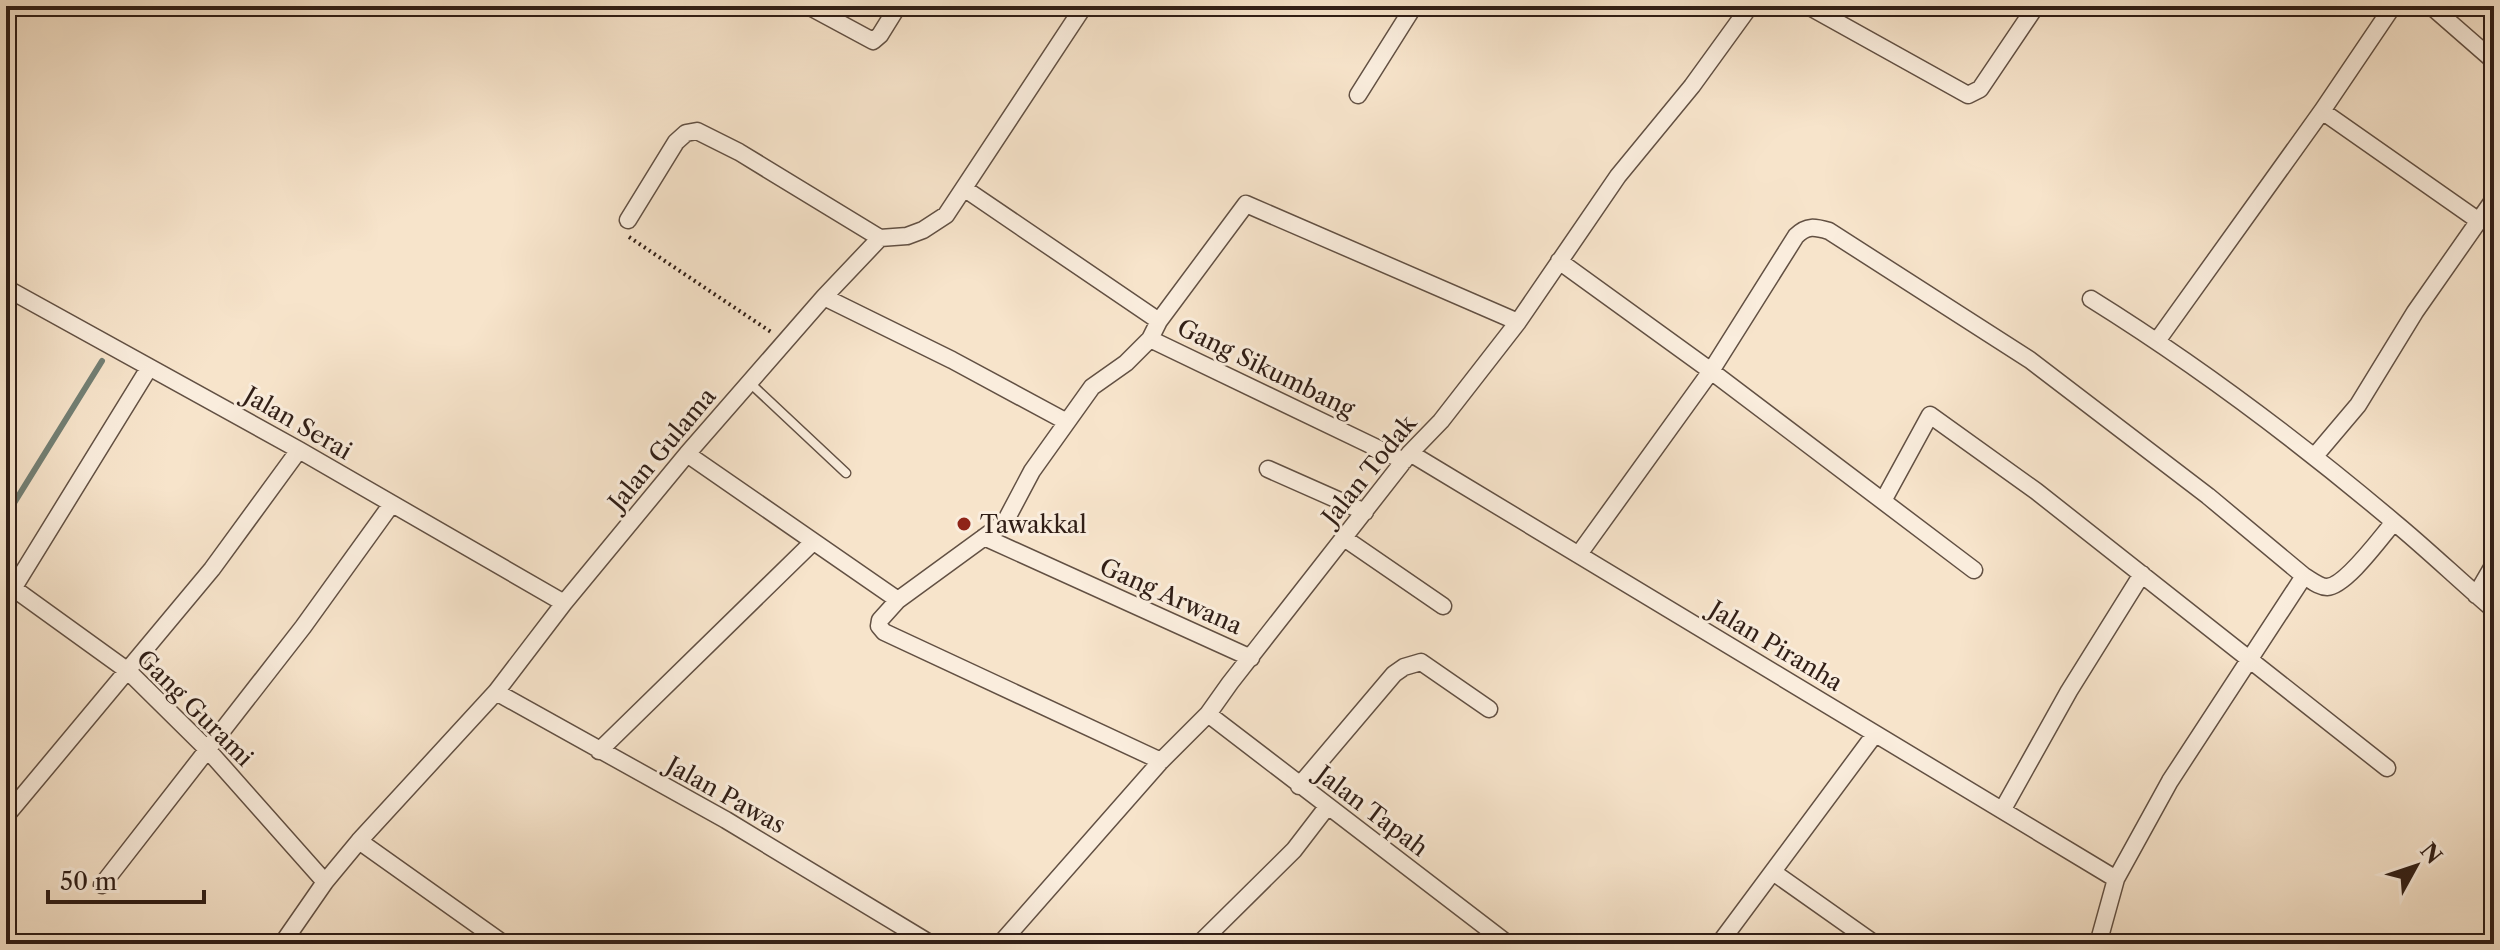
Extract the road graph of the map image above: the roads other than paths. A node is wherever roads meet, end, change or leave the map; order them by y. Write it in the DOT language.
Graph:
graph roads {
  1 [pos="808,6"];
  2 [pos="898,6"];
  3 [pos="1084,6"];
  4 [pos="1414,6"];
  5 [pos="1750,6"];
  6 [pos="1808,6"];
  7 [pos="2036,6"];
  8 [pos="2393,6"];
  9 [pos="2431,6"];
  10 [pos="2493,57"];
  11 [pos="1358,95"];
  12 [pos="2322,111"];
  13 [pos="965,189"];
  14 [pos="2494,199"];
  15 [pos="628,220"];
  16 [pos="2479,221"];
  17 [pos="880,238"];
  18 [pos="1559,261"];
  19 [pos="6,288"];
  20 [pos="824,297"];
  21 [pos="2091,299"];
  22 [pos="1159,321"];
  23 [pos="1518,322"];
  24 [pos="1150,339"];
  25 [pos="2157,341"];
  26 [pos="149,368"];
  27 [pos="1711,371"];
  28 [pos="750,383"];
  29 [pos="1067,422"];
  30 [pos="299,450"];
  31 [pos="687,454"];
  32 [pos="1407,457"];
  33 [pos="2314,457"];
  34 [pos="1268,469"];
  35 [pos="846,473"];
  36 [pos="1883,501"];
  37 [pos="391,505"];
  38 [pos="1365,512"];
  39 [pos="2394,522"];
  40 [pos="984,537"];
  41 [pos="1344,538"];
  42 [pos="813,542"];
  43 [pos="1579,554"];
  44 [pos="2494,564"];
  45 [pos="1974,570"];
  46 [pos="2142,574"];
  47 [pos="2304,576"];
  48 [pos="10,594"];
  49 [pos="2476,595"];
  50 [pos="898,600"];
  51 [pos="564,603"];
  52 [pos="1443,606"];
  53 [pos="2494,610"];
  54 [pos="1251,658"];
  55 [pos="2249,661"];
  56 [pos="128,671"];
  57 [pos="496,692"];
  58 [pos="1489,709"];
  59 [pos="1208,714"];
  60 [pos="1875,734"];
  61 [pos="207,749"];
  62 [pos="599,751"];
  63 [pos="1161,761"];
  64 [pos="2387,768"];
  65 [pos="1299,786"];
  66 [pos="1327,807"];
  67 [pos="2003,809"];
  68 [pos="6,816"];
  69 [pos="359,841"];
  70 [pos="1773,872"];
  71 [pos="2116,879"];
  72 [pos="325,882"];
  73 [pos="102,885"];
  74 [pos="1003,943"];
  75 [pos="282,944"];
  76 [pos="504,944"];
  77 [pos="931,944"];
  78 [pos="1199,944"];
  79 [pos="1508,944"];
  80 [pos="1719,944"];
  81 [pos="1875,944"];
  82 [pos="2098,944"];
  1 -- 2 [label="street"];
  3 -- 13 [label="street"];
  4 -- 11 [label="street"];
  5 -- 18 [label="street, Jalan Todak"];
  6 -- 7 [label="street"];
  8 -- 12 [label="street"];
  9 -- 10 [label="street"];
  12 -- 16 [label="street"];
  12 -- 25 [label="street"];
  13 -- 17 [label="street"];
  13 -- 22 [label="street"];
  14 -- 16 [label="street"];
  15 -- 17 [label="street"];
  16 -- 33 [label="street"];
  17 -- 20 [label="street, Jalan Gulama"];
  18 -- 23 [label="street, Jalan Todak"];
  18 -- 27 [label="street"];
  19 -- 26 [label="street, Jalan Serai"];
  20 -- 28 [label="street, Jalan Gulama"];
  20 -- 29 [label="street"];
  21 -- 25 [label="street"];
  22 -- 23 [label="street"];
  22 -- 24 [label="street"];
  23 -- 32 [label="street, Jalan Todak"];
  24 -- 29 [label="street"];
  24 -- 32 [label="street, Gang Sikumbang"];
  25 -- 33 [label="street"];
  26 -- 30 [label="street, Jalan Serai"];
  26 -- 48 [label="street"];
  27 -- 36 [label="street"];
  27 -- 43 [label="street"];
  27 -- 47 [label="street"];
  28 -- 31 [label="street, Jalan Gulama"];
  28 -- 35 [label="lane"];
  29 -- 40 [label="street"];
  30 -- 37 [label="street, Jalan Serai"];
  30 -- 56 [label="street"];
  31 -- 42 [label="street"];
  31 -- 51 [label="street, Jalan Gulama"];
  32 -- 38 [label="street, Jalan Todak"];
  32 -- 43 [label="street, Jalan Piranha"];
  33 -- 39 [label="street"];
  34 -- 38 [label="street"];
  36 -- 45 [label="street"];
  36 -- 46 [label="street"];
  37 -- 51 [label="street, Jalan Serai"];
  37 -- 61 [label="street"];
  38 -- 41 [label="street, Jalan Todak"];
  39 -- 47 [label="street"];
  39 -- 49 [label="street"];
  40 -- 50 [label="street"];
  40 -- 54 [label="street, Gang Arwana"];
  41 -- 52 [label="street"];
  41 -- 54 [label="street, Jalan Todak"];
  42 -- 50 [label="street"];
  42 -- 62 [label="street"];
  43 -- 60 [label="street, Jalan Piranha"];
  44 -- 49 [label="street"];
  46 -- 55 [label="street"];
  46 -- 67 [label="street"];
  47 -- 55 [label="street"];
  48 -- 56 [label="street, Gang Gurami"];
  49 -- 53 [label="street"];
  50 -- 63 [label="street"];
  51 -- 57 [label="street, Jalan Gulama"];
  54 -- 59 [label="street, Jalan Todak"];
  55 -- 64 [label="street"];
  55 -- 71 [label="street"];
  56 -- 61 [label="street, Gang Gurami"];
  56 -- 68 [label="street"];
  57 -- 62 [label="street, Jalan Pawas"];
  57 -- 69 [label="street, Jalan Gulama"];
  58 -- 65 [label="street"];
  59 -- 63 [label="street, Jalan Todak"];
  59 -- 65 [label="street, Jalan Tapah"];
  60 -- 67 [label="street, Jalan Piranha"];
  60 -- 70 [label="street"];
  61 -- 72 [label="street, Gang Gurami"];
  61 -- 73 [label="street"];
  62 -- 77 [label="street, Jalan Pawas"];
  63 -- 74 [label="street, Jalan Todak"];
  65 -- 66 [label="street, Jalan Tapah"];
  66 -- 78 [label="street"];
  66 -- 79 [label="street, Jalan Tapah"];
  67 -- 71 [label="street, Jalan Piranha"];
  69 -- 72 [label="street, Jalan Gulama"];
  69 -- 76 [label="street"];
  70 -- 80 [label="street"];
  70 -- 81 [label="street"];
  71 -- 82 [label="street"];
  72 -- 75 [label="street, Jalan Gulama"];
}
